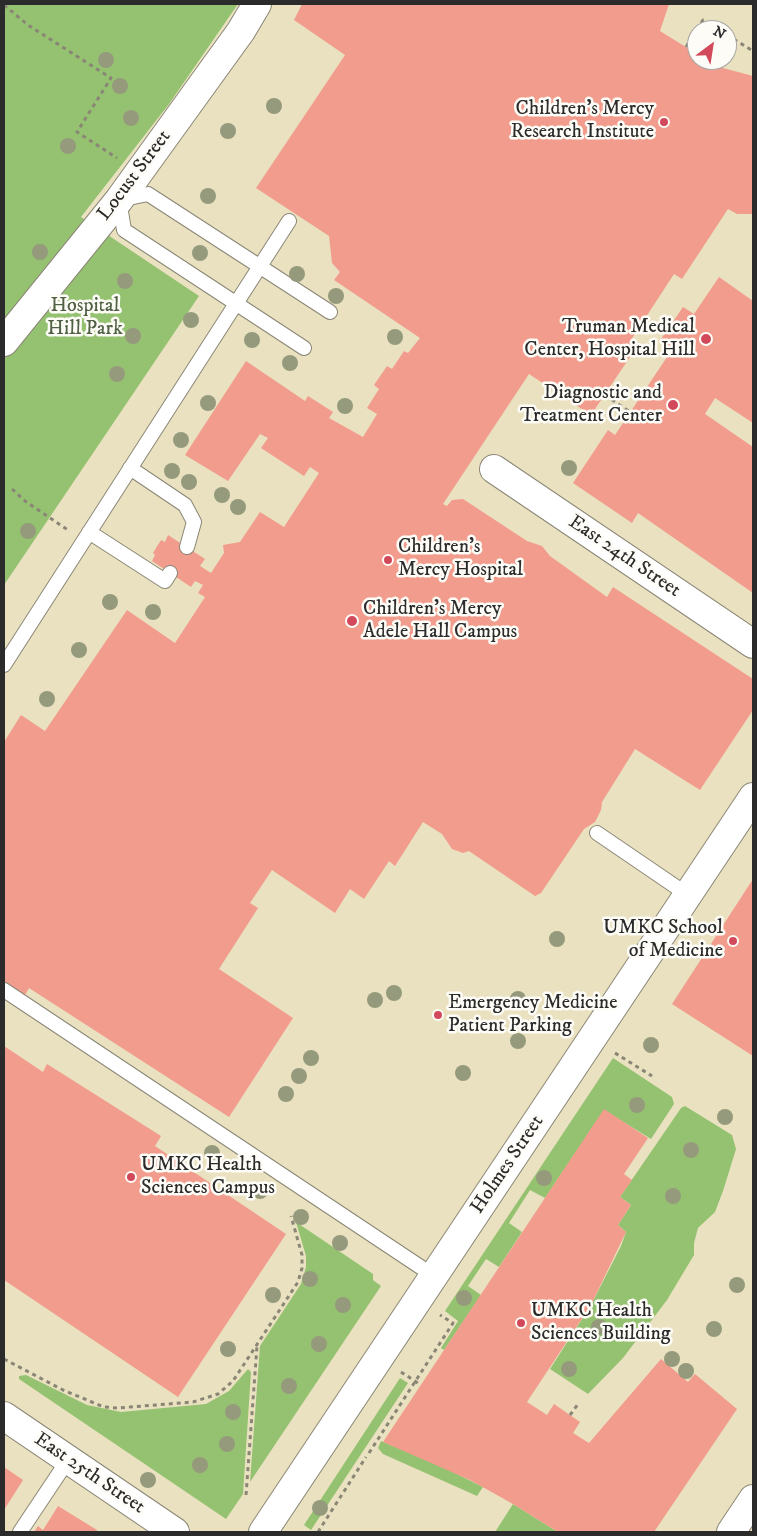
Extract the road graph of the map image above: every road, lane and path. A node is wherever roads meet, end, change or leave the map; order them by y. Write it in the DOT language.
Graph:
graph roads {
  1 [pos="257,4"];
  2 [pos="4,5"];
  3 [pos="737,41"];
  4 [pos="753,51"];
  5 [pos="119,160"];
  6 [pos="118,200"];
  7 [pos="289,221"];
  8 [pos="260,268"];
  9 [pos="236,303"];
  10 [pos="330,312"];
  11 [pos="4,342"];
  12 [pos="304,348"];
  13 [pos="605,395"];
  14 [pos="630,412"];
  15 [pos="130,468"];
  16 [pos="494,469"];
  17 [pos="12,489"];
  18 [pos="86,536"];
  19 [pos="187,547"];
  20 [pos="170,573"];
  21 [pos="753,644"];
  22 [pos="4,665"];
  23 [pos="753,797"];
  24 [pos="597,833"];
  25 [pos="688,895"];
  26 [pos="4,990"];
  27 [pos="621,1056"];
  28 [pos="652,1076"];
  29 [pos="291,1216"];
  30 [pos="434,1276"];
  31 [pos="434,1310"];
  32 [pos="257,1345"];
  33 [pos="4,1359"];
  34 [pos="403,1374"];
  35 [pos="415,1382"];
  36 [pos="421,1385"];
  37 [pos="578,1404"];
  38 [pos="570,1415"];
  39 [pos="4,1416"];
  40 [pos="369,1453"];
  41 [pos="366,1458"];
  42 [pos="68,1460"];
  43 [pos="246,1495"];
  44 [pos="753,1499"];
  45 [pos="20,1532"];
  46 [pos="175,1532"];
  47 [pos="263,1532"];
  48 [pos="318,1532"];
  49 [pos="731,1532"];
  1 -- 6 [label="street, Locust Street"];
  2 -- 5 [label="path"];
  3 -- 4 [label="path"];
  6 -- 8 [label="lane"];
  6 -- 9 [label="lane"];
  6 -- 11 [label="street, Locust Street"];
  7 -- 8 [label="lane"];
  8 -- 9 [label="lane"];
  8 -- 10 [label="lane"];
  9 -- 12 [label="lane"];
  9 -- 15 [label="lane"];
  13 -- 14 [label="path"];
  15 -- 18 [label="lane"];
  15 -- 19 [label="lane"];
  16 -- 21 [label="street, East 24th Street"];
  17 -- 18 [label="path"];
  18 -- 20 [label="lane"];
  18 -- 22 [label="lane"];
  23 -- 25 [label="street, Holmes Street"];
  24 -- 25 [label="lane"];
  25 -- 30 [label="street, Holmes Street"];
  26 -- 30 [label="lane"];
  27 -- 28 [label="path"];
  29 -- 32 [label="path"];
  30 -- 47 [label="street, Holmes Street"];
  31 -- 35 [label="path"];
  32 -- 33 [label="path"];
  32 -- 43 [label="path"];
  34 -- 35 [label="path"];
  35 -- 36 [label="path"];
  35 -- 40 [label="path"];
  37 -- 38 [label="path"];
  39 -- 42 [label="street, East 25th Street"];
  41 -- 48 [label="path"];
  42 -- 45 [label="lane"];
  42 -- 46 [label="street, East 25th Street"];
  44 -- 49 [label="street"];
}
